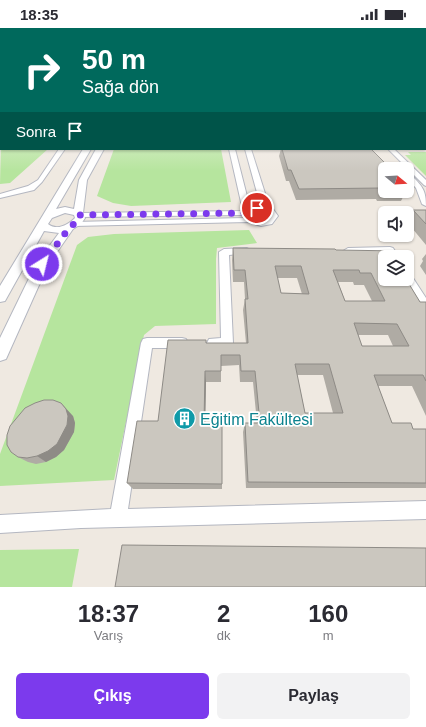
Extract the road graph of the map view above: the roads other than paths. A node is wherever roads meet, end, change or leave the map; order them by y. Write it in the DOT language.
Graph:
graph roads {
  1 [pos="61,150"];
  2 [pos="86,150"];
  3 [pos="99,150"];
  4 [pos="232,150"];
  5 [pos="248,150"];
  6 [pos="388,150"];
  7 [pos="397,162"];
  8 [pos="414,182"];
  9 [pos="426,184"];
  10 [pos="0,196"];
  11 [pos="426,204"];
  12 [pos="266,209"];
  13 [pos="248,215"];
  14 [pos="75,220"];
  15 [pos="44,221"];
  16 [pos="378,250"];
  17 [pos="258,251"];
  18 [pos="335,251"];
  19 [pos="413,286"];
  20 [pos="0,297"];
  21 [pos="426,307"];
  22 [pos="0,354"];
  23 [pos="426,510"];
  24 [pos="118,518"];
  25 [pos="0,524"];
  1 -- 10 [label="street"];
  2 -- 15 [label="street"];
  3 -- 14 [label="street"];
  4 -- 13 [label="street"];
  5 -- 12 [label="street"];
  6 -- 7 [label="street"];
  6 -- 9 [label="street"];
  8 -- 11 [label="street"];
  12 -- 13 [label="street"];
  12 -- 13 [label="street"];
  13 -- 14 [label="street"];
  14 -- 15 [label="street"];
  14 -- 15 [label="street"];
  14 -- 22 [label="street"];
  15 -- 20 [label="street"];
  16 -- 18 [label="street"];
  17 -- 24 [label="street"];
  19 -- 21 [label="street"];
  23 -- 24 [label="street"];
  24 -- 25 [label="street"];
}
